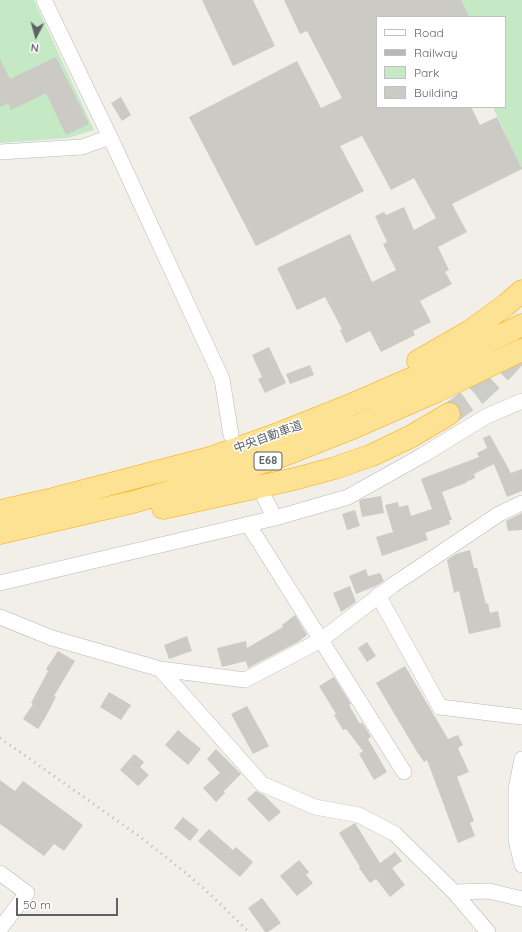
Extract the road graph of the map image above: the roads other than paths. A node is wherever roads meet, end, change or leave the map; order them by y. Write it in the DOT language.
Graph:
graph roads {
  1 [pos="44,0"];
  2 [pos="110,137"];
  3 [pos="0,152"];
  4 [pos="522,291"];
  5 [pos="522,325"];
  6 [pos="522,350"];
  7 [pos="522,401"];
  8 [pos="449,414"];
  9 [pos="231,435"];
  10 [pos="210,458"];
  11 [pos="265,499"];
  12 [pos="522,503"];
  13 [pos="0,511"];
  14 [pos="274,518"];
  15 [pos="248,524"];
  16 [pos="0,533"];
  17 [pos="0,542"];
  18 [pos="0,583"];
  19 [pos="378,595"];
  20 [pos="0,617"];
  21 [pos="321,640"];
  22 [pos="160,669"];
  23 [pos="522,717"];
  24 [pos="522,759"];
  25 [pos="404,772"];
  26 [pos="522,865"];
  27 [pos="0,873"];
  28 [pos="454,892"];
  29 [pos="522,899"];
  30 [pos="0,929"];
  31 [pos="488,932"];
  1 -- 2 [label="street"];
  2 -- 3 [label="street"];
  2 -- 9 [label="street"];
  4 -- 10 [label="highway"];
  5 -- 10 [label="highway, 中央自動車道 / E68"];
  6 -- 16 [label="highway, 中央自動車道 / E68"];
  7 -- 14 [label="street"];
  8 -- 17 [label="highway"];
  10 -- 13 [label="highway, 中央自動車道 / E68"];
  11 -- 14 [label="street"];
  12 -- 19 [label="street"];
  14 -- 15 [label="street"];
  15 -- 18 [label="street"];
  15 -- 21 [label="street"];
  19 -- 21 [label="street"];
  19 -- 23 [label="street"];
  20 -- 22 [label="street"];
  21 -- 22 [label="street"];
  21 -- 25 [label="street"];
  22 -- 28 [label="street"];
  24 -- 26 [label="street"];
  27 -- 30 [label="street"];
  28 -- 29 [label="street"];
  28 -- 31 [label="street"];
}
